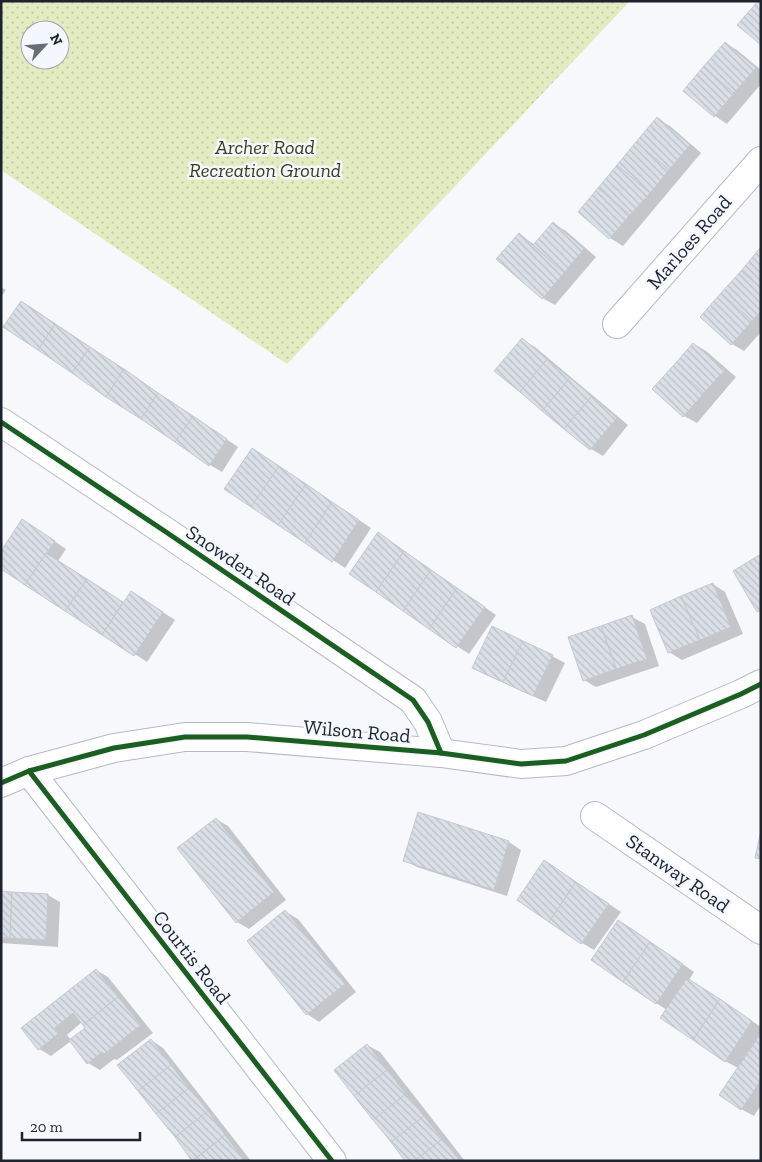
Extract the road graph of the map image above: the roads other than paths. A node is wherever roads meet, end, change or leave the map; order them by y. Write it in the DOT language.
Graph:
graph roads {
  1 [pos="761,161"];
  2 [pos="617,324"];
  3 [pos="1,422"];
  4 [pos="761,684"];
  5 [pos="441,753"];
  6 [pos="29,771"];
  7 [pos="1,783"];
  8 [pos="595,816"];
  9 [pos="761,930"];
  10 [pos="332,1161"];
  1 -- 2 [label="street, Marloes Road"];
  3 -- 5 [label="street, Snowden Road"];
  4 -- 5 [label="street, Wilson Road"];
  5 -- 6 [label="street, Wilson Road"];
  6 -- 7 [label="street, Wilson Road"];
  6 -- 10 [label="street, Courtis Road"];
  8 -- 9 [label="street, Stanway Road"];
}
